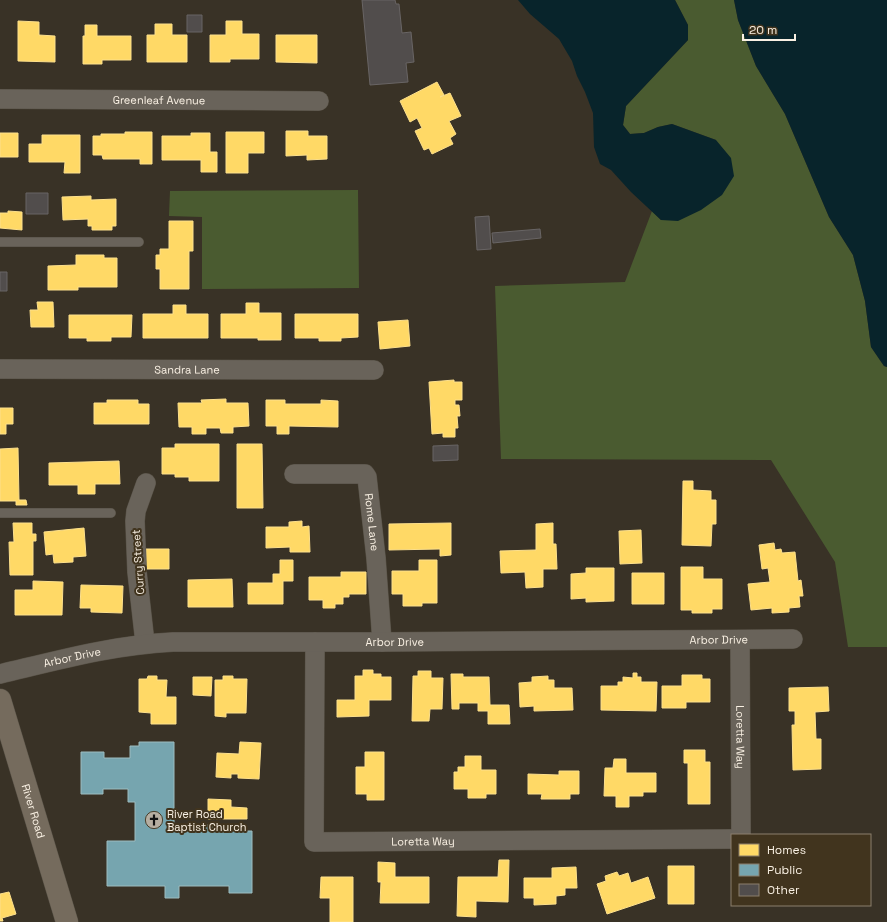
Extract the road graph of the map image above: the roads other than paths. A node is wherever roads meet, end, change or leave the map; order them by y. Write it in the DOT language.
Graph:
graph roads {
  1 [pos="0,99"];
  2 [pos="319,101"];
  3 [pos="0,242"];
  4 [pos="139,242"];
  5 [pos="0,369"];
  6 [pos="374,370"];
  7 [pos="294,474"];
  8 [pos="146,483"];
  9 [pos="0,513"];
  10 [pos="111,513"];
  11 [pos="793,639"];
  12 [pos="740,640"];
  13 [pos="314,642"];
  14 [pos="382,642"];
  15 [pos="145,643"];
  16 [pos="0,674"];
  17 [pos="0,700"];
  18 [pos="741,834"];
  19 [pos="731,839"];
  20 [pos="67,922"];
  1 -- 2 [label="street, Greenleaf Avenue"];
  3 -- 4 [label="lane"];
  5 -- 6 [label="street, Sandra Lane"];
  7 -- 14 [label="street, Rome Lane"];
  8 -- 15 [label="street, Curry Street"];
  9 -- 10 [label="lane"];
  11 -- 12 [label="street, Arbor Drive"];
  12 -- 14 [label="street, Arbor Drive"];
  12 -- 18 [label="street, Loretta Way"];
  13 -- 14 [label="street, Arbor Drive"];
  13 -- 15 [label="street, Arbor Drive"];
  13 -- 19 [label="street, Loretta Way"];
  15 -- 16 [label="street, Arbor Drive"];
  17 -- 20 [label="main road, River Road"];
}
